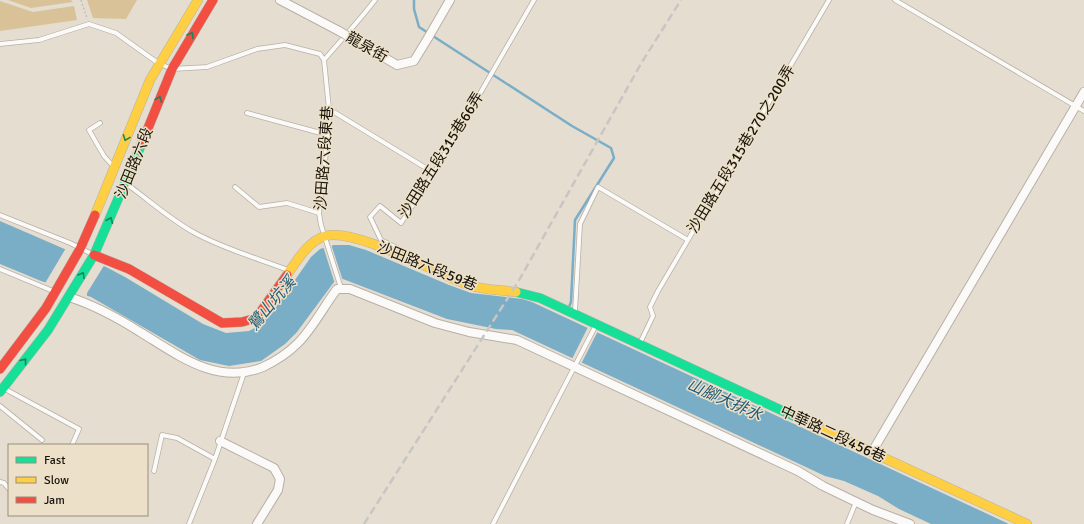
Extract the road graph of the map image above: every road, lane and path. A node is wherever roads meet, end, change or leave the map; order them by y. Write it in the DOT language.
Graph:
graph roads {
  1 [pos="81,0"];
  2 [pos="198,0"];
  3 [pos="213,0"];
  4 [pos="280,0"];
  5 [pos="375,0"];
  6 [pos="450,0"];
  7 [pos="534,0"];
  8 [pos="829,0"];
  9 [pos="895,0"];
  10 [pos="88,24"];
  11 [pos="0,44"];
  12 [pos="324,60"];
  13 [pos="158,63"];
  14 [pos="172,69"];
  15 [pos="1084,92"];
  16 [pos="1075,106"];
  17 [pos="329,109"];
  18 [pos="1084,111"];
  19 [pos="247,113"];
  20 [pos="100,123"];
  21 [pos="328,135"];
  22 [pos="115,168"];
  23 [pos="434,173"];
  24 [pos="126,184"];
  25 [pos="235,187"];
  26 [pos="319,213"];
  27 [pos="0,215"];
  28 [pos="325,237"];
  29 [pos="688,240"];
  30 [pos="80,249"];
  31 [pos="94,255"];
  32 [pos="407,260"];
  33 [pos="0,269"];
  34 [pos="289,270"];
  35 [pos="341,288"];
  36 [pos="56,289"];
  37 [pos="70,296"];
  38 [pos="575,315"];
  39 [pos="596,324"];
  40 [pos="640,344"];
  41 [pos="574,366"];
  42 [pos="0,369"];
  43 [pos="244,373"];
  44 [pos="2,390"];
  45 [pos="0,406"];
  46 [pos="42,440"];
  47 [pos="220,441"];
  48 [pos="72,444"];
  49 [pos="872,452"];
  50 [pos="215,460"];
  51 [pos="154,471"];
  52 [pos="0,482"];
  53 [pos="8,488"];
  54 [pos="856,502"];
  55 [pos="189,524"];
  56 [pos="257,524"];
  57 [pos="493,524"];
  58 [pos="847,524"];
  59 [pos="910,524"];
  60 [pos="1027,524"];
  1 -- 10 [label="path"];
  2 -- 13 [label="street, 沙田路六段"];
  14 -- 3 [label="street, 沙田路六段, one-way"];
  4 -- 6 [label="street, 龍泉街, bridge"];
  5 -- 12 [label="lane"];
  7 -- 23 [label="lane, 沙田路五段315巷66弄"];
  8 -- 29 [label="lane, 沙田路五段315巷270之200弄"];
  9 -- 16 [label="lane"];
  10 -- 11 [label="lane"];
  10 -- 13 [label="lane"];
  12 -- 14 [label="lane"];
  12 -- 17 [label="lane, 沙田路六段東巷"];
  13 -- 14 [label="lane"];
  13 -- 22 [label="street, 沙田路六段, one-way"];
  24 -- 14 [label="street, 沙田路六段, one-way"];
  15 -- 16 [label="street"];
  16 -- 18 [label="lane"];
  16 -- 49 [label="street"];
  17 -- 21 [label="lane, 沙田路六段東巷"];
  17 -- 23 [label="lane"];
  19 -- 21 [label="lane"];
  20 -- 22 [label="lane"];
  21 -- 26 [label="lane, 沙田路六段東巷"];
  22 -- 30 [label="street, 沙田路六段"];
  23 -- 32 [label="lane, 沙田路五段315巷66弄"];
  31 -- 24 [label="street, 沙田路六段, one-way"];
  24 -- 34 [label="lane"];
  25 -- 26 [label="lane"];
  26 -- 28 [label="lane, 沙田路六段東巷"];
  27 -- 30 [label="lane"];
  28 -- 32 [label="street, 沙田路六段59巷"];
  28 -- 34 [label="street"];
  28 -- 35 [label="lane, 沙田路六段東巷"];
  29 -- 38 [label="lane, 沙田路五段315巷270之200弄"];
  29 -- 40 [label="lane"];
  30 -- 31 [label="lane"];
  30 -- 36 [label="street, 沙田路六段"];
  31 -- 34 [label="street"];
  37 -- 31 [label="street, 沙田路六段, one-way"];
  32 -- 38 [label="street, 沙田路六段59巷"];
  33 -- 36 [label="lane"];
  35 -- 41 [label="street"];
  35 -- 43 [label="street"];
  36 -- 37 [label="lane"];
  36 -- 42 [label="street"];
  37 -- 43 [label="street"];
  44 -- 37 [label="street, one-way"];
  38 -- 39 [label="street, 沙田路六段59巷"];
  39 -- 40 [label="street, 中華路二段456巷"];
  39 -- 41 [label="lane"];
  40 -- 49 [label="street, 中華路二段456巷"];
  41 -- 54 [label="street"];
  41 -- 57 [label="lane"];
  43 -- 47 [label="lane"];
  44 -- 48 [label="lane"];
  45 -- 46 [label="lane"];
  47 -- 50 [label="lane"];
  47 -- 56 [label="street"];
  49 -- 60 [label="street, 中華路二段456巷"];
  50 -- 51 [label="lane"];
  50 -- 55 [label="lane"];
  52 -- 53 [label="lane"];
  54 -- 58 [label="lane"];
  54 -- 59 [label="street"];
}
